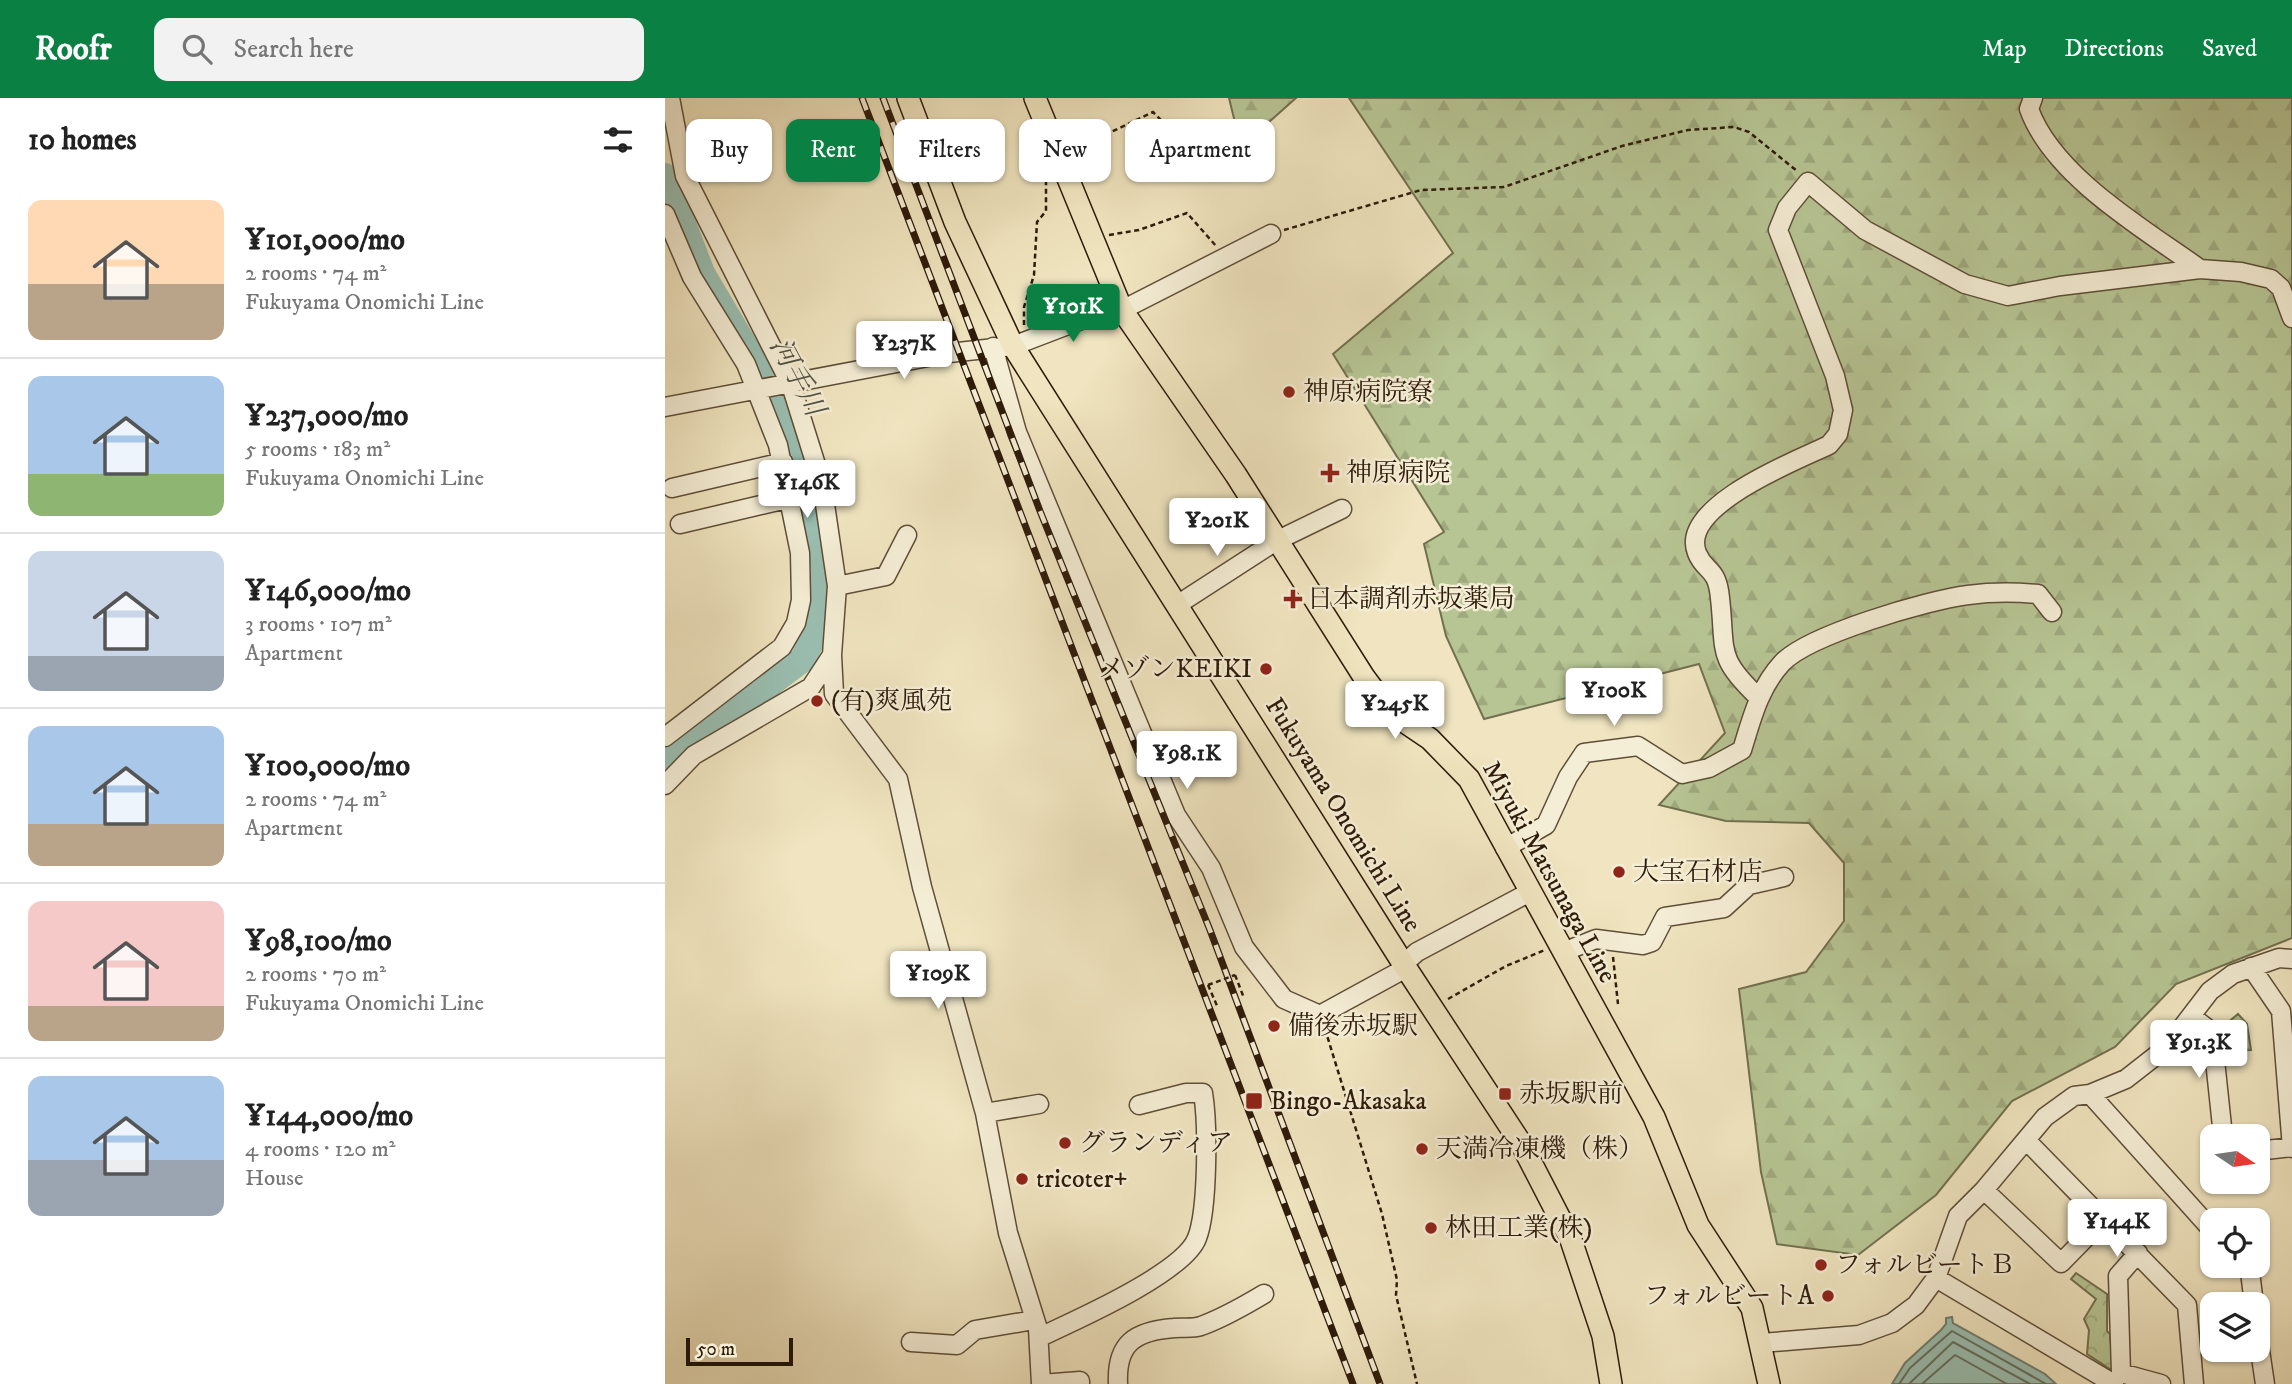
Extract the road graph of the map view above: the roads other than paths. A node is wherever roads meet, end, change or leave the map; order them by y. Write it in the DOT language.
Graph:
graph roads {
  1 [pos="670,98"];
  2 [pos="908,98"];
  3 [pos="1035,98"];
  4 [pos="2033,98"];
  5 [pos="665,214"];
  6 [pos="1271,234"];
  7 [pos="2200,269"];
  8 [pos="1122,310"];
  9 [pos="2292,318"];
  10 [pos="1011,344"];
  11 [pos="789,385"];
  12 [pos="761,391"];
  13 [pos="665,407"];
  14 [pos="783,462"];
  15 [pos="672,488"];
  16 [pos="791,498"];
  17 [pos="1342,509"];
  18 [pos="680,524"];
  19 [pos="907,535"];
  20 [pos="1276,541"];
  21 [pos="837,586"];
  22 [pos="1177,605"];
  23 [pos="2052,612"];
  24 [pos="832,655"];
  25 [pos="1758,697"];
  26 [pos="665,737"];
  27 [pos="665,785"];
  28 [pos="1505,848"];
  29 [pos="1784,877"];
  30 [pos="1530,892"];
  31 [pos="1560,948"];
  32 [pos="2292,959"];
  33 [pos="2251,967"];
  34 [pos="1406,968"];
  35 [pos="2191,1016"];
  36 [pos="2090,1094"];
  37 [pos="1039,1104"];
  38 [pos="1139,1105"];
  39 [pos="985,1113"];
  40 [pos="2222,1124"];
  41 [pos="2026,1140"];
  42 [pos="2292,1147"];
  43 [pos="2270,1150"];
  44 [pos="1984,1191"];
  45 [pos="2200,1217"];
  46 [pos="2105,1218"];
  47 [pos="2138,1253"];
  48 [pos="1936,1278"];
  49 [pos="1264,1294"];
  50 [pos="1037,1329"];
  51 [pos="911,1342"];
  52 [pos="1761,1343"];
  53 [pos="2262,1362"];
  54 [pos="1041,1384"];
  55 [pos="1080,1384"];
  56 [pos="1118,1384"];
  57 [pos="1611,1384"];
  58 [pos="1769,1384"];
  59 [pos="2114,1384"];
  60 [pos="2161,1384"];
  61 [pos="2194,1384"];
  62 [pos="2265,1384"];
  1 -- 11 [label="street"];
  2 -- 10 [label="main road, Fukuyama Onomichi Line"];
  3 -- 8 [label="main road, Miyuki Matsunaga Line"];
  4 -- 7 [label="street"];
  5 -- 12 [label="street"];
  6 -- 8 [label="street"];
  7 -- 9 [label="street"];
  7 -- 25 [label="street"];
  8 -- 10 [label="street"];
  8 -- 20 [label="main road, Miyuki Matsunaga Line"];
  10 -- 11 [label="street"];
  10 -- 22 [label="main road, Fukuyama Onomichi Line"];
  10 -- 34 [label="street"];
  11 -- 12 [label="street"];
  11 -- 21 [label="street"];
  12 -- 13 [label="street"];
  12 -- 14 [label="street"];
  14 -- 15 [label="street"];
  14 -- 16 [label="street"];
  16 -- 18 [label="street"];
  16 -- 26 [label="street"];
  17 -- 20 [label="street"];
  19 -- 21 [label="street"];
  20 -- 22 [label="street"];
  20 -- 28 [label="main road, Miyuki Matsunaga Line"];
  21 -- 24 [label="street"];
  22 -- 34 [label="main road, Fukuyama Onomichi Line"];
  23 -- 25 [label="street"];
  24 -- 27 [label="street"];
  24 -- 39 [label="street"];
  25 -- 28 [label="street"];
  28 -- 30 [label="main road, Miyuki Matsunaga Line"];
  29 -- 31 [label="street"];
  30 -- 31 [label="main road, Miyuki Matsunaga Line"];
  30 -- 34 [label="street"];
  31 -- 52 [label="main road, Miyuki Matsunaga Line"];
  32 -- 33 [label="street"];
  33 -- 35 [label="street"];
  33 -- 42 [label="street"];
  34 -- 57 [label="main road, Fukuyama Onomichi Line"];
  35 -- 36 [label="street"];
  35 -- 40 [label="street"];
  36 -- 41 [label="street"];
  36 -- 45 [label="street"];
  37 -- 39 [label="street"];
  38 -- 50 [label="street"];
  39 -- 50 [label="street"];
  41 -- 44 [label="street"];
  41 -- 46 [label="street"];
  42 -- 43 [label="street"];
  44 -- 46 [label="street"];
  44 -- 48 [label="street"];
  46 -- 47 [label="street"];
  47 -- 60 [label="street"];
  47 -- 61 [label="street"];
  48 -- 52 [label="street"];
  48 -- 59 [label="street"];
  49 -- 56 [label="street"];
  50 -- 51 [label="street"];
  50 -- 54 [label="street"];
  52 -- 58 [label="main road, Miyuki Matsunaga Line"];
  53 -- 62 [label="street"];
  54 -- 55 [label="street"];
}
